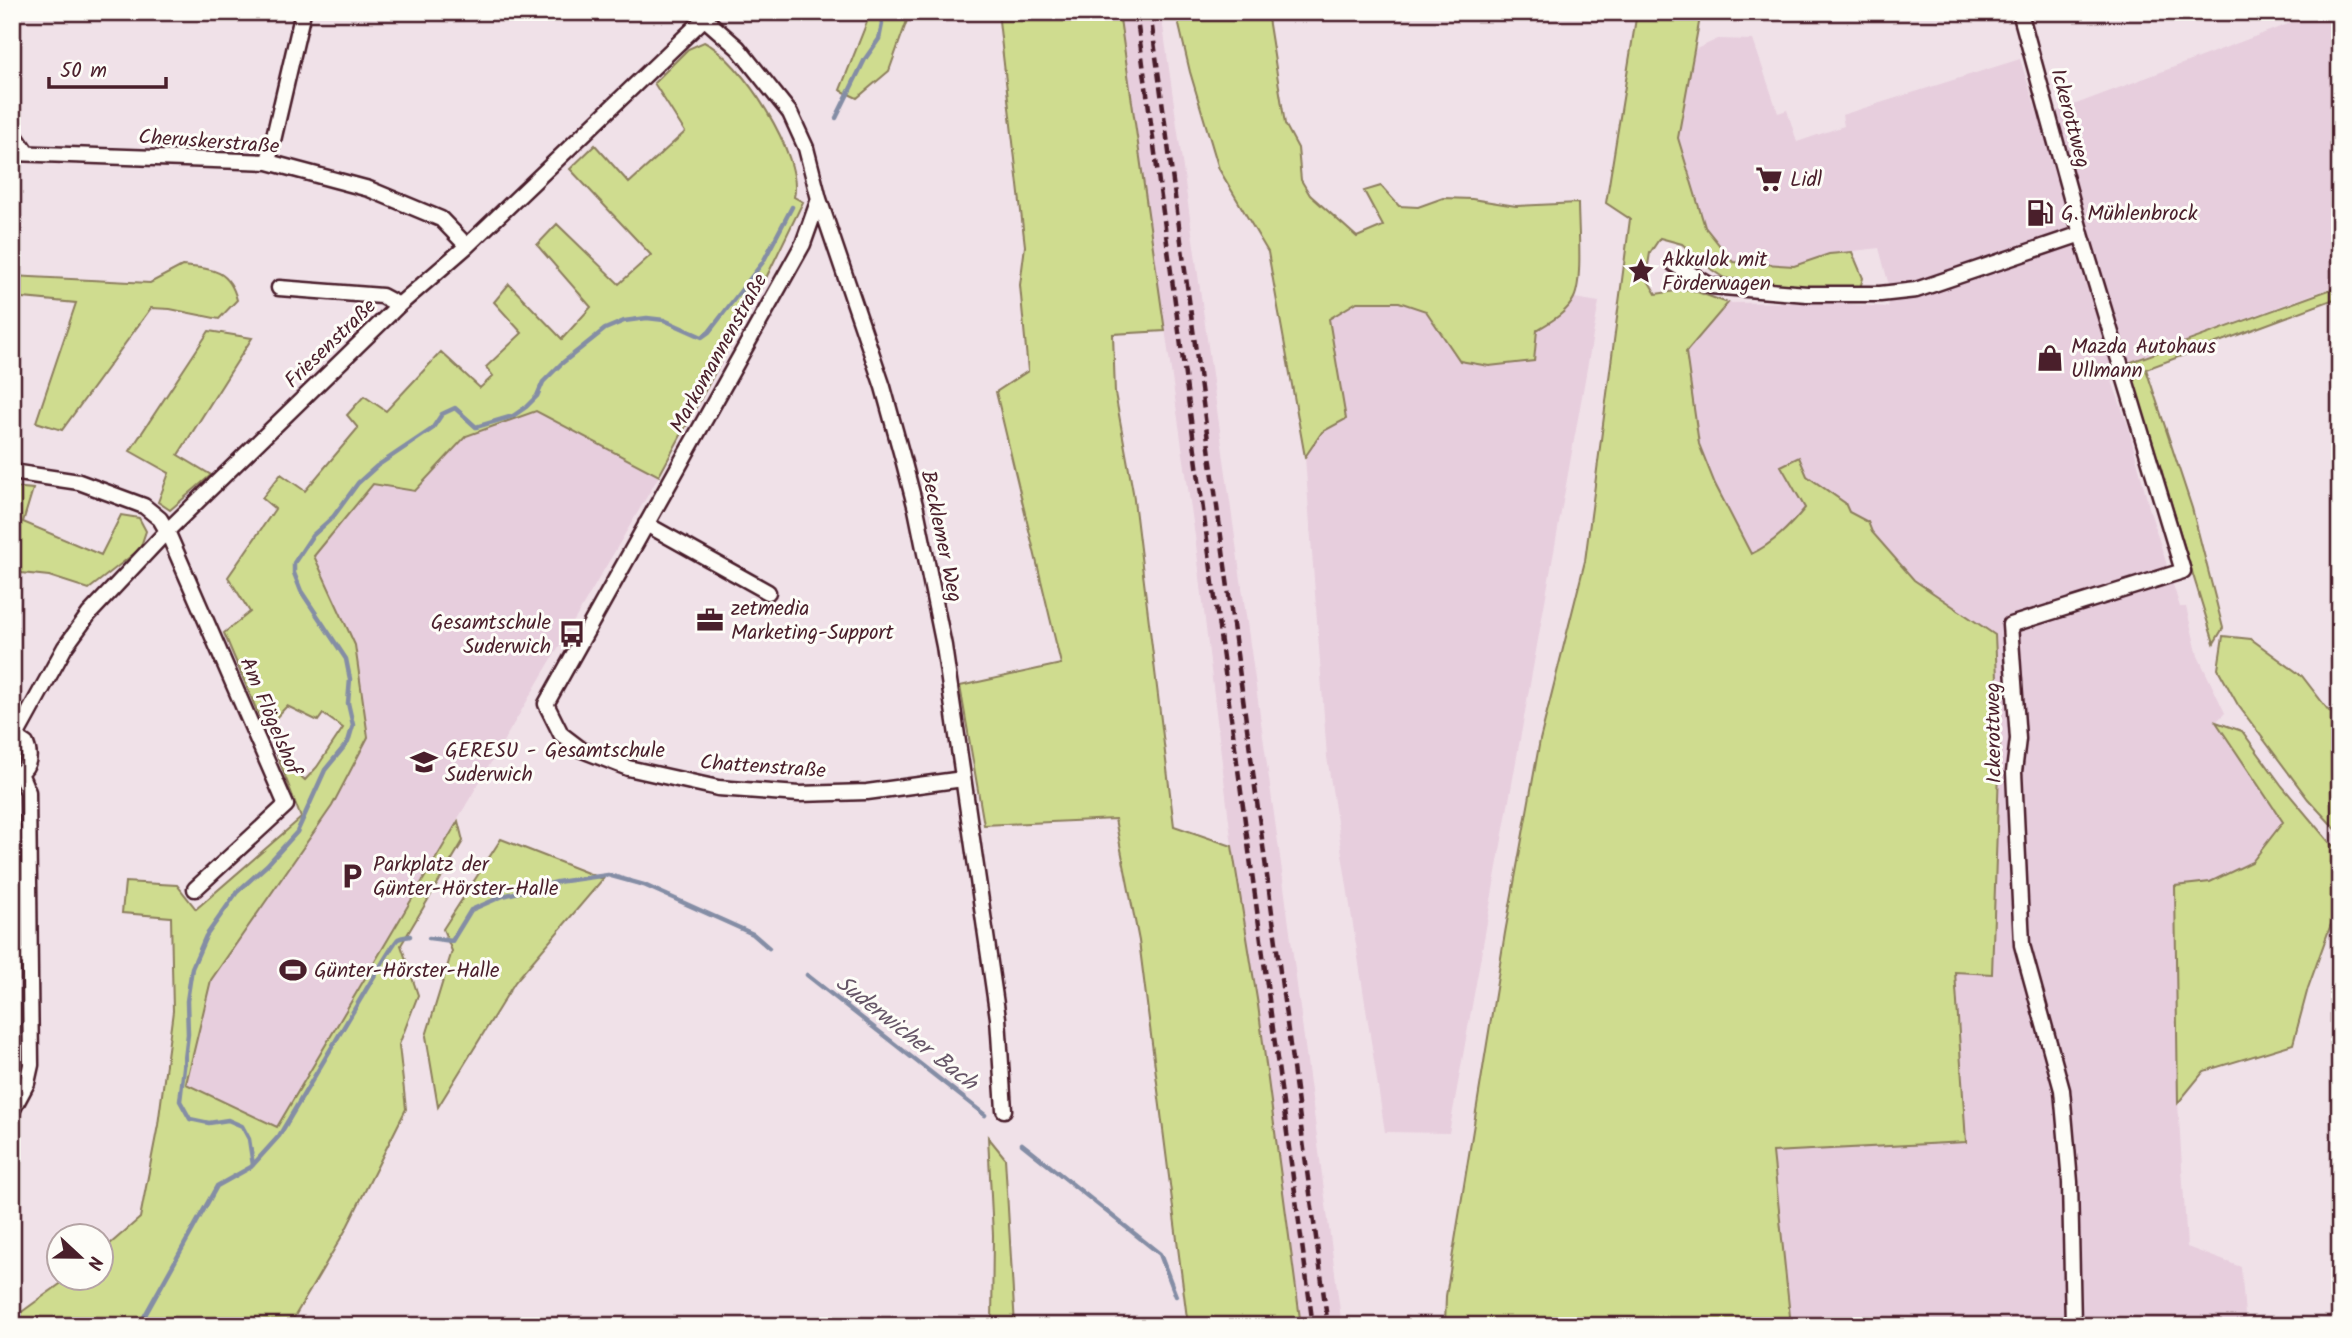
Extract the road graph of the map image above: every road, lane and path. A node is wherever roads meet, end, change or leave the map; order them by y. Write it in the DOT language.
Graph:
graph roads {
  1 [pos="303,12"];
  2 [pos="2020,12"];
  3 [pos="708,15"];
  4 [pos="12,131"];
  5 [pos="20,153"];
  6 [pos="268,162"];
  7 [pos="819,199"];
  8 [pos="2081,234"];
  9 [pos="467,246"];
  10 [pos="1674,264"];
  11 [pos="279,288"];
  12 [pos="399,305"];
  13 [pos="12,472"];
  14 [pos="646,524"];
  15 [pos="167,531"];
  16 [pos="768,592"];
  17 [pos="546,704"];
  18 [pos="14,735"];
  19 [pos="16,775"];
  20 [pos="963,779"];
  21 [pos="195,889"];
  22 [pos="12,955"];
  23 [pos="29,957"];
  24 [pos="1004,1110"];
  25 [pos="12,1111"];
  26 [pos="2073,1326"];
  1 -- 6 [label="street"];
  2 -- 8 [label="street, Ickerottweg"];
  3 -- 7 [label="street, Becklemer Weg"];
  3 -- 9 [label="street, Friesenstraße"];
  4 -- 5 [label="street"];
  5 -- 6 [label="street, Cheruskerstraße"];
  6 -- 9 [label="street, Cheruskerstraße"];
  7 -- 14 [label="street, Markomannenstraße"];
  7 -- 20 [label="street, Becklemer Weg"];
  8 -- 10 [label="street"];
  8 -- 26 [label="street, Ickerottweg"];
  9 -- 12 [label="street, Friesenstraße"];
  11 -- 12 [label="street"];
  12 -- 15 [label="street, Friesenstraße"];
  13 -- 15 [label="street"];
  14 -- 16 [label="street"];
  14 -- 17 [label="street, Markomannenstraße"];
  15 -- 18 [label="street, Friesenstraße"];
  15 -- 21 [label="street, Am Flögelshof"];
  17 -- 20 [label="street, Chattenstraße"];
  18 -- 19 [label="street"];
  19 -- 23 [label="street"];
  20 -- 24 [label="street, Becklemer Weg"];
  22 -- 23 [label="street"];
  23 -- 25 [label="street"];
}
